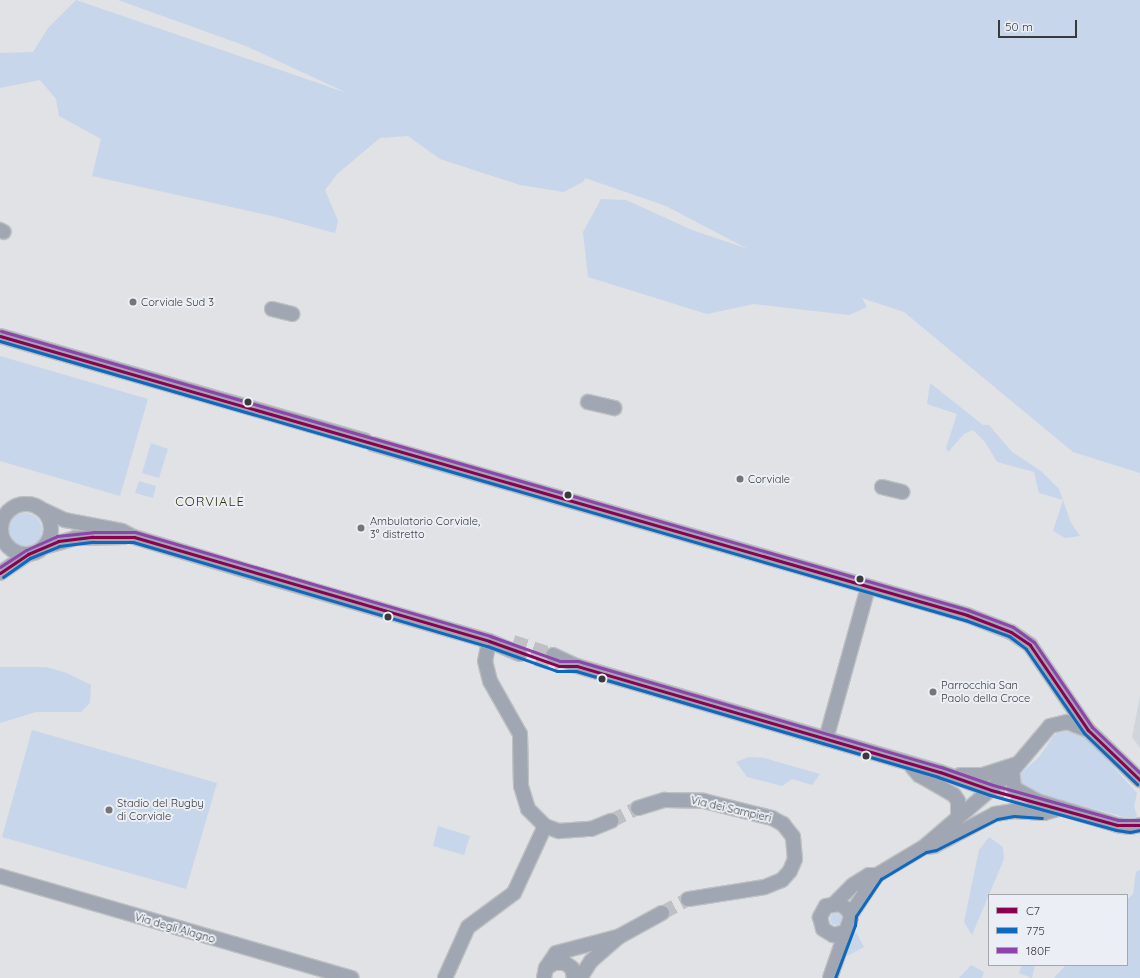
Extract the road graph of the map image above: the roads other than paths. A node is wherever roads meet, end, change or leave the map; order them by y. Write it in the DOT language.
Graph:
graph roads {
  1 [pos="272,309"];
  2 [pos="292,314"];
  3 [pos="0,336"];
  4 [pos="588,402"];
  5 [pos="614,408"];
  6 [pos="882,487"];
  7 [pos="902,492"];
  8 [pos="39,508"];
  9 [pos="1,528"];
  10 [pos="134,537"];
  11 [pos="44,547"];
  12 [pos="28,554"];
  13 [pos="0,573"];
  14 [pos="868,588"];
  15 [pos="493,642"];
  16 [pos="516,648"];
  17 [pos="556,661"];
  18 [pos="1088,730"];
  19 [pos="826,739"];
  20 [pos="909,763"];
  21 [pos="1015,767"];
  22 [pos="940,772"];
  23 [pos="1140,780"];
  24 [pos="991,790"];
  25 [pos="638,808"];
  26 [pos="1061,808"];
  27 [pos="958,817"];
  28 [pos="611,821"];
  29 [pos="1140,825"];
  30 [pos="545,826"];
  31 [pos="924,847"];
  32 [pos="877,875"];
  33 [pos="0,876"];
  34 [pos="688,899"];
  35 [pos="835,903"];
  36 [pos="662,913"];
  37 [pos="851,914"];
  38 [pos="845,932"];
  39 [pos="829,933"];
  40 [pos="620,936"];
  41 [pos="545,973"];
  42 [pos="351,978"];
  43 [pos="445,978"];
  44 [pos="574,978"];
  45 [pos="580,978"];
  46 [pos="830,978"];
  1 -- 2 [label="street"];
  3 -- 14 [label="street"];
  4 -- 5 [label="street"];
  6 -- 7 [label="street"];
  8 -- 9 [label="street"];
  8 -- 10 [label="street"];
  8 -- 11 [label="street"];
  9 -- 12 [label="street"];
  10 -- 11 [label="street"];
  10 -- 15 [label="street"];
  11 -- 12 [label="street"];
  12 -- 13 [label="street"];
  14 -- 18 [label="street"];
  14 -- 19 [label="street"];
  15 -- 16 [label="street"];
  15 -- 30 [label="street"];
  17 -- 19 [label="street"];
  18 -- 21 [label="street"];
  18 -- 23 [label="street"];
  19 -- 20 [label="street"];
  20 -- 22 [label="street"];
  20 -- 27 [label="street"];
  21 -- 22 [label="street"];
  21 -- 24 [label="street"];
  21 -- 26 [label="street"];
  22 -- 24 [label="street"];
  24 -- 27 [label="street"];
  25 -- 34 [label="street, Via dei Sampieri"];
  26 -- 29 [label="street"];
  26 -- 31 [label="street"];
  27 -- 31 [label="street"];
  28 -- 30 [label="street"];
  30 -- 43 [label="street"];
  31 -- 32 [label="street"];
  32 -- 35 [label="street"];
  32 -- 37 [label="street"];
  33 -- 42 [label="street, Via degli Alagno"];
  35 -- 37 [label="street"];
  35 -- 39 [label="street"];
  36 -- 40 [label="street"];
  37 -- 38 [label="street"];
  38 -- 39 [label="street"];
  38 -- 46 [label="street"];
  39 -- 46 [label="street"];
  40 -- 41 [label="street"];
  40 -- 45 [label="street"];
  41 -- 44 [label="street"];
}
